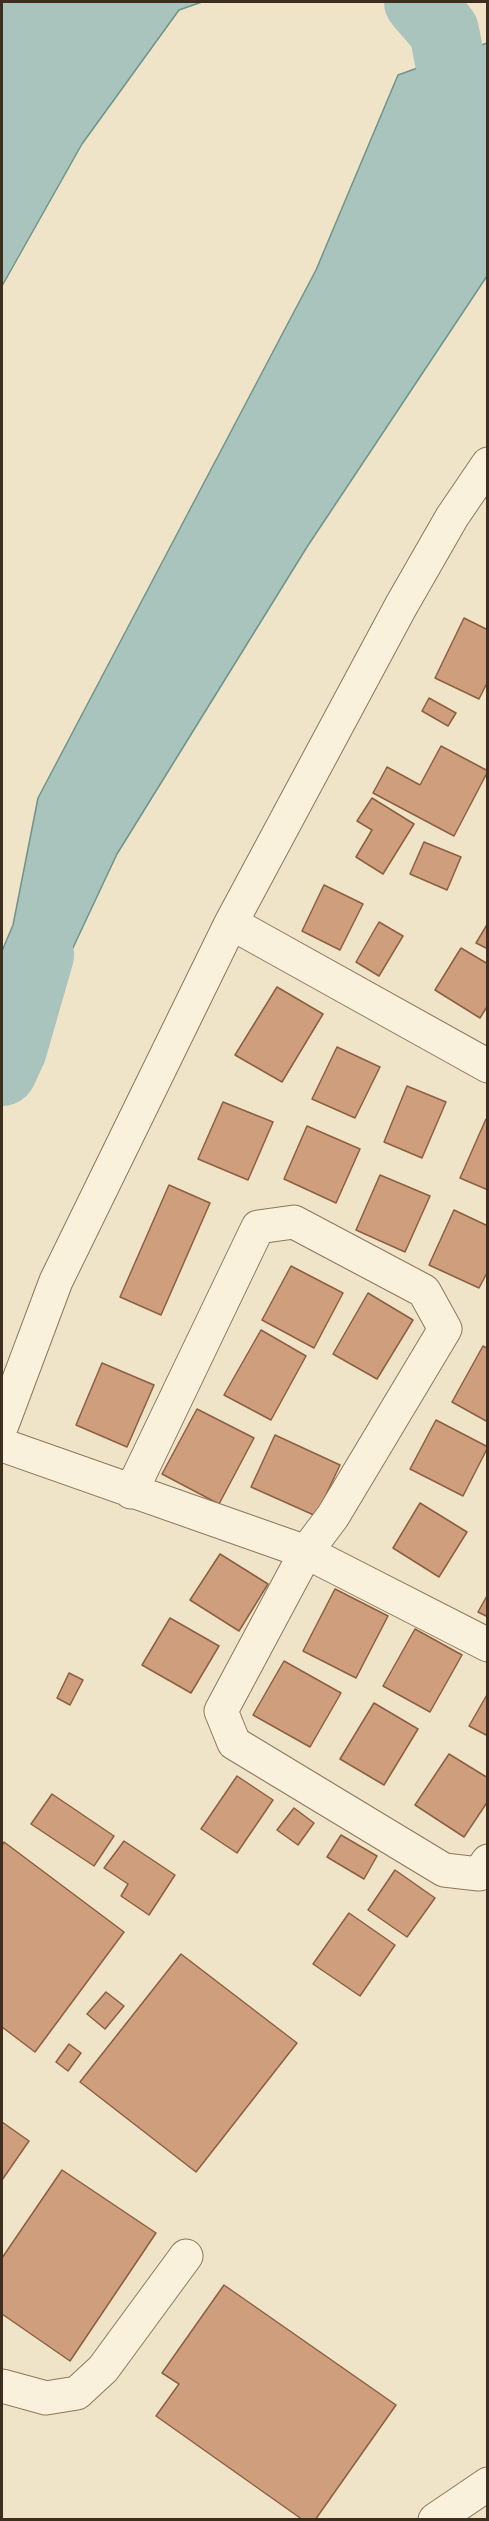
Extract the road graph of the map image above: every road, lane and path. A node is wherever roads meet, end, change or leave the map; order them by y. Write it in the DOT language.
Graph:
graph roads {
  1 [pos="488,464"];
  2 [pos="231,923"];
  3 [pos="488,1066"];
  4 [pos="2,1425"];
  5 [pos="2,1445"];
  6 [pos="130,1492"];
  7 [pos="306,1552"];
  8 [pos="488,1645"];
  9 [pos="488,1861"];
  10 [pos="186,2256"];
  11 [pos="2,2386"];
  12 [pos="488,2484"];
  13 [pos="435,2520"];
  1 -- 2 [label="street"];
  2 -- 3 [label="street"];
  2 -- 4 [label="street"];
  5 -- 6 [label="street"];
  6 -- 7 [label="street"];
  6 -- 7 [label="street"];
  7 -- 8 [label="street"];
  7 -- 9 [label="street"];
  10 -- 11 [label="street"];
  12 -- 13 [label="street"];
}
